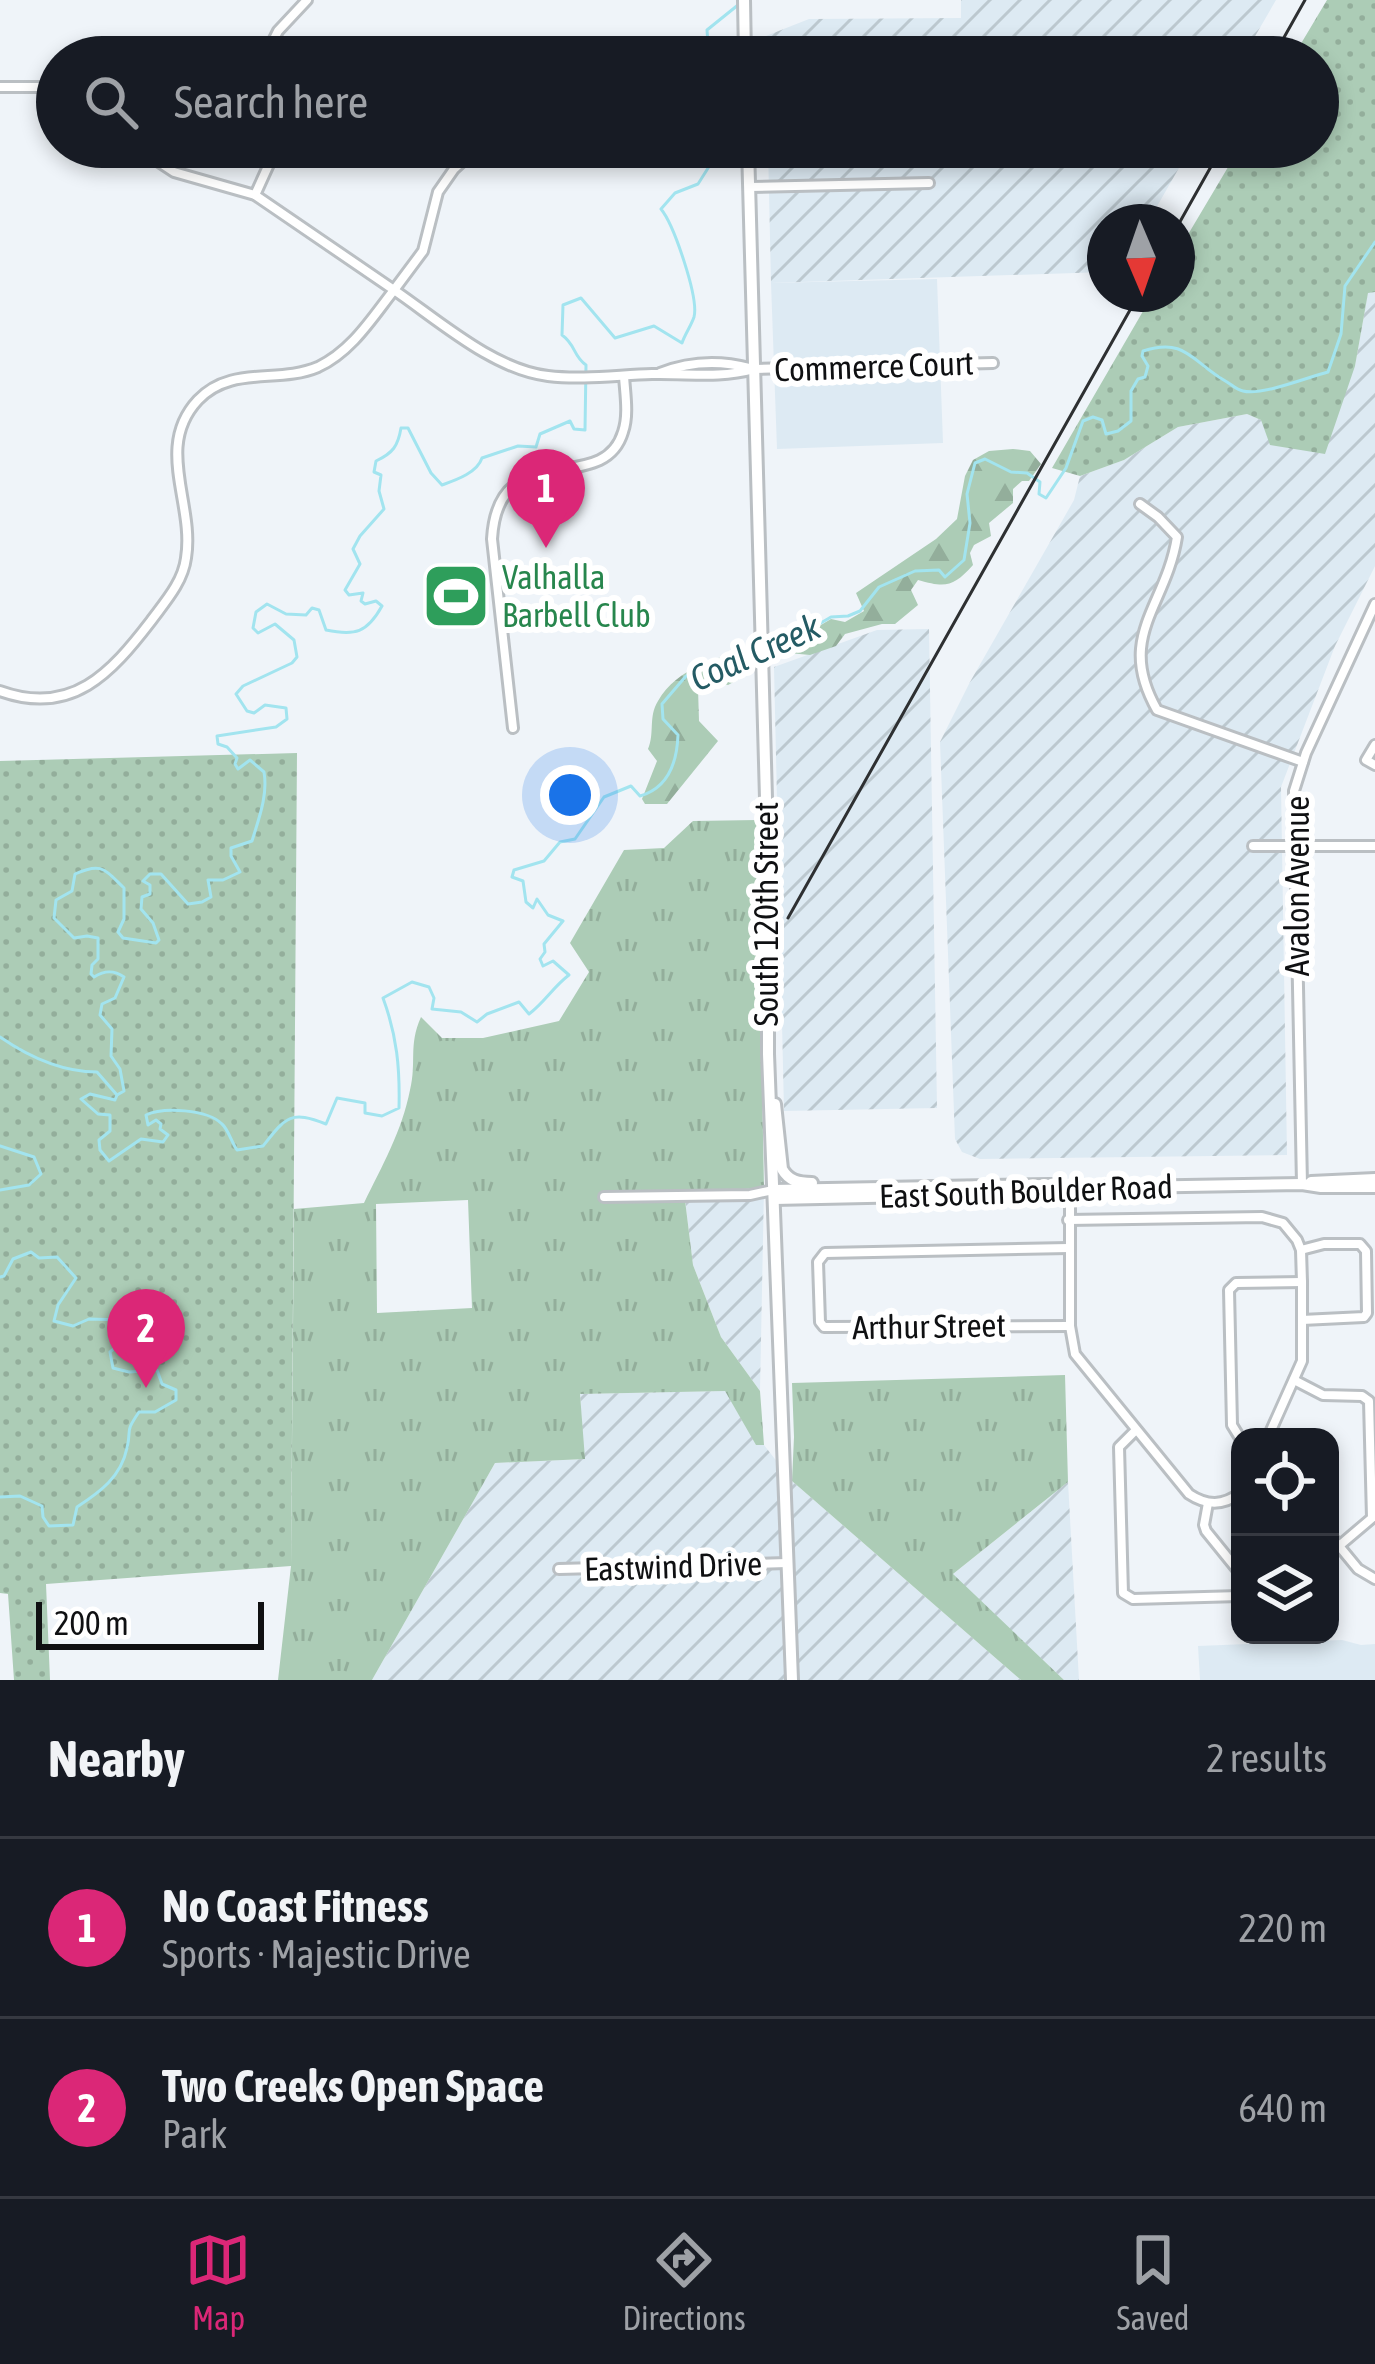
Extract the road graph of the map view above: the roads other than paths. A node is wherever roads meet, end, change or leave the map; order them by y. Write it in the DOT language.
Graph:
graph roads {
  1 [pos="307,0"];
  2 [pos="744,6"];
  3 [pos="276,36"];
  4 [pos="745,36"];
  5 [pos="0,87"];
  6 [pos="36,87"];
  7 [pos="168,168"];
  8 [pos="267,168"];
  9 [pos="455,168"];
  10 [pos="749,168"];
  11 [pos="929,183"];
  12 [pos="749,187"];
  13 [pos="255,194"];
  14 [pos="394,290"];
  15 [pos="993,363"];
  16 [pos="754,370"];
  17 [pos="624,376"];
  18 [pos="1140,504"];
  19 [pos="1375,604"];
  20 [pos="0,691"];
  21 [pos="513,728"];
  22 [pos="1375,745"];
  23 [pos="1303,761"];
  24 [pos="1375,765"];
  25 [pos="1253,846"];
  26 [pos="1294,846"];
  27 [pos="1375,846"];
  28 [pos="768,1054"];
  29 [pos="1375,1183"];
  30 [pos="1301,1184"];
  31 [pos="922,1187"];
  32 [pos="1070,1188"];
  33 [pos="773,1194"];
  34 [pos="604,1197"];
  35 [pos="1068,1220"];
  36 [pos="1069,1248"];
  37 [pos="1301,1250"];
  38 [pos="1302,1282"];
  39 [pos="1303,1320"];
  40 [pos="1070,1325"];
  41 [pos="1294,1380"];
  42 [pos="1234,1428"];
  43 [pos="1272,1428"];
  44 [pos="1136,1430"];
  45 [pos="1231,1499"];
  46 [pos="1208,1503"];
  47 [pos="1331,1536"];
  48 [pos="1340,1546"];
  49 [pos="1231,1562"];
  50 [pos="788,1563"];
  51 [pos="559,1569"];
  52 [pos="1375,1579"];
  53 [pos="1231,1596"];
  54 [pos="792,1680"];
  1 -- 3 [label="street"];
  2 -- 4 [label="main road"];
  5 -- 6 [label="street"];
  7 -- 13 [label="street, Commerce Court"];
  8 -- 13 [label="street"];
  9 -- 14 [label="street"];
  10 -- 12 [label="main road, South 120th Street"];
  11 -- 12 [label="street"];
  12 -- 16 [label="main road, South 120th Street"];
  13 -- 14 [label="street, Commerce Court"];
  14 -- 17 [label="street, Commerce Court"];
  14 -- 20 [label="street"];
  15 -- 16 [label="street, Commerce Court"];
  16 -- 17 [label="street, Commerce Court"];
  16 -- 28 [label="main road, South 120th Street"];
  17 -- 21 [label="street"];
  18 -- 23 [label="street"];
  19 -- 23 [label="street, Avalon Avenue"];
  22 -- 24 [label="street"];
  23 -- 26 [label="street, Avalon Avenue"];
  25 -- 26 [label="street"];
  26 -- 27 [label="street"];
  26 -- 30 [label="street, Avalon Avenue"];
  28 -- 31 [label="main road, East South Boulder Road"];
  28 -- 33 [label="main road, South 120th Street"];
  29 -- 30 [label="main road, East South Boulder Road"];
  30 -- 32 [label="main road, East South Boulder Road"];
  31 -- 32 [label="main road"];
  31 -- 33 [label="main road, East South Boulder Road"];
  32 -- 33 [label="main road, East South Boulder Road"];
  32 -- 35 [label="street"];
  33 -- 34 [label="street, East South Boulder Road"];
  33 -- 50 [label="main road, South 120th Street"];
  35 -- 36 [label="street"];
  35 -- 37 [label="street"];
  36 -- 40 [label="street"];
  36 -- 40 [label="street, Arthur Street"];
  37 -- 38 [label="street"];
  37 -- 39 [label="street"];
  38 -- 39 [label="street"];
  38 -- 42 [label="street"];
  39 -- 41 [label="street"];
  40 -- 44 [label="street"];
  41 -- 43 [label="street"];
  41 -- 48 [label="street"];
  44 -- 46 [label="street"];
  44 -- 53 [label="street"];
  45 -- 46 [label="street"];
  46 -- 49 [label="street"];
  47 -- 48 [label="street"];
  48 -- 52 [label="street"];
  50 -- 51 [label="street, Eastwind Drive"];
  50 -- 54 [label="main road, South 120th Street"];
}
